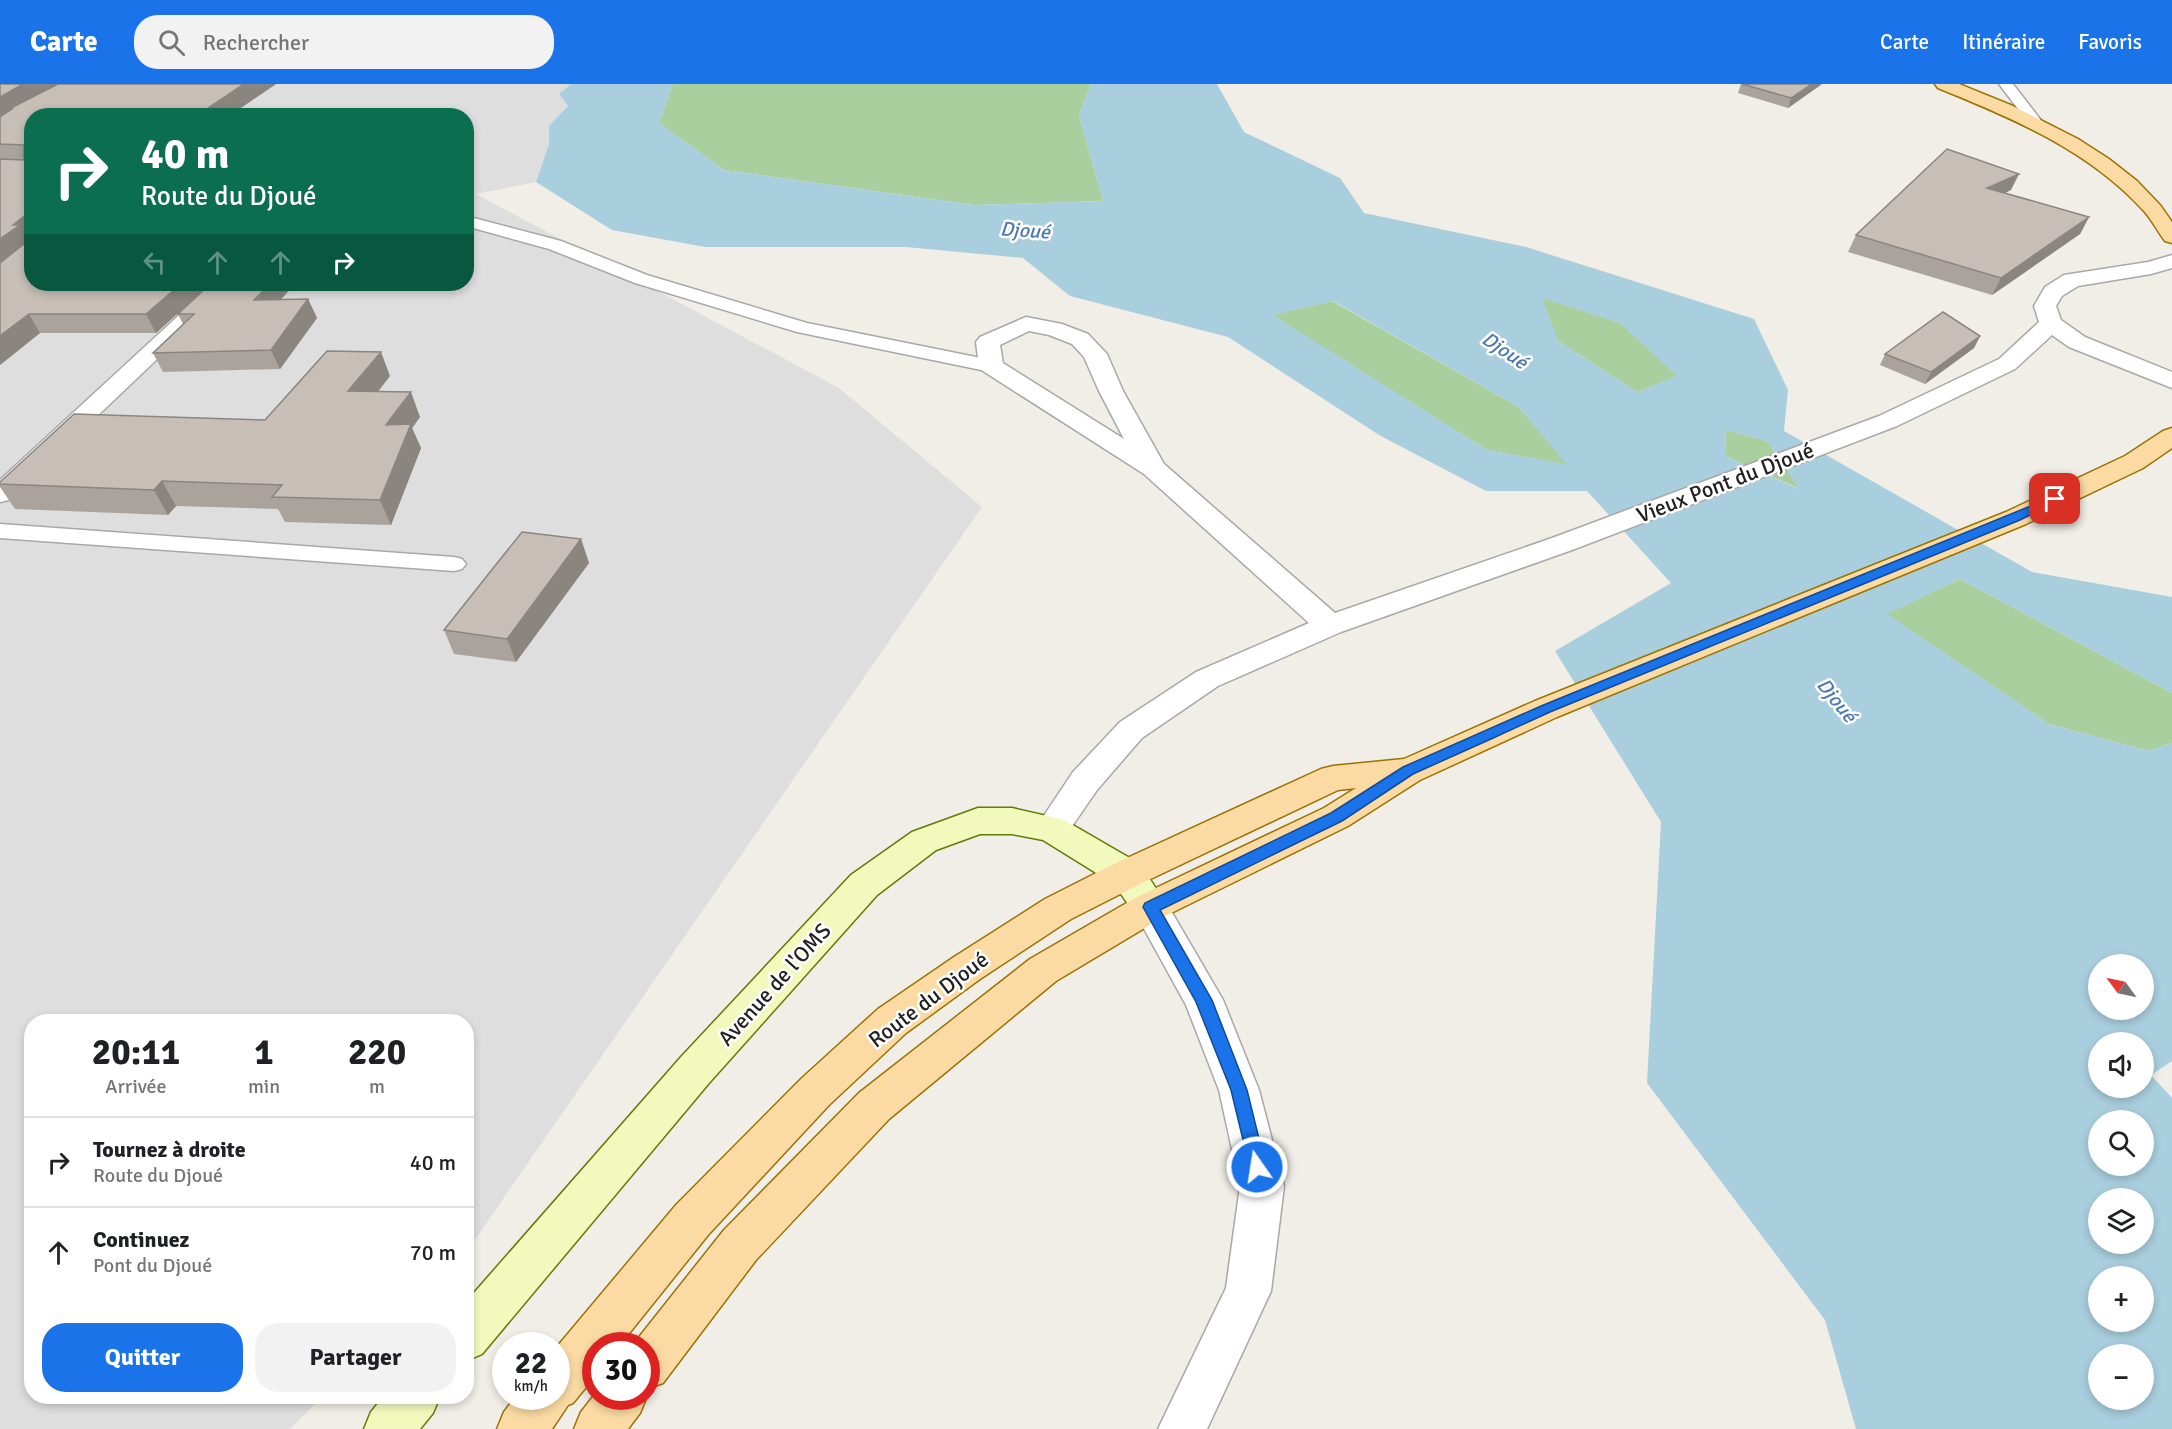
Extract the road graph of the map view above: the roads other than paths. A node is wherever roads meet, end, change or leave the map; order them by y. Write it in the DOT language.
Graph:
graph roads {
  1 [pos="1944,84"];
  2 [pos="2006,84"];
  3 [pos="2036,123"];
  4 [pos="474,223"];
  5 [pos="2172,237"];
  6 [pos="2172,261"];
  7 [pos="218,291"];
  8 [pos="2051,323"];
  9 [pos="991,366"];
  10 [pos="2172,381"];
  11 [pos="2172,436"];
  12 [pos="1153,468"];
  13 [pos="0,494"];
  14 [pos="0,531"];
  15 [pos="454,564"];
  16 [pos="1330,625"];
  17 [pos="1408,771"];
  18 [pos="1052,829"];
  19 [pos="1127,874"];
  20 [pos="1150,907"];
  21 [pos="474,1329"];
  22 [pos="660,1348"];
  23 [pos="570,1369"];
  24 [pos="409,1404"];
  25 [pos="537,1410"];
  26 [pos="612,1410"];
  27 [pos="388,1429"];
  28 [pos="521,1429"];
  29 [pos="598,1429"];
  30 [pos="1182,1429"];
  1 -- 3 [label="main road"];
  2 -- 3 [label="lane"];
  3 -- 5 [label="main road"];
  4 -- 9 [label="lane"];
  6 -- 8 [label="street"];
  7 -- 13 [label="street"];
  8 -- 10 [label="street"];
  8 -- 16 [label="street, Vieux Pont du Djoué"];
  9 -- 12 [label="street"];
  9 -- 12 [label="street"];
  11 -- 17 [label="main road, Route du Djoué"];
  12 -- 16 [label="street"];
  14 -- 15 [label="lane"];
  16 -- 18 [label="street, Vieux Pont du Djoué"];
  17 -- 19 [label="main road, Route du Djoué"];
  17 -- 20 [label="main road, Route du Djoué"];
  18 -- 19 [label="street, Avenue de l'OMS"];
  18 -- 21 [label="street, Avenue de l'OMS"];
  19 -- 20 [label="street, Avenue de l'OMS"];
  19 -- 23 [label="main road, Route du Djoué"];
  20 -- 22 [label="main road, Route du Djoué"];
  20 -- 30 [label="street"];
  24 -- 27 [label="street"];
  25 -- 28 [label="main road"];
  26 -- 29 [label="main road"];
}
